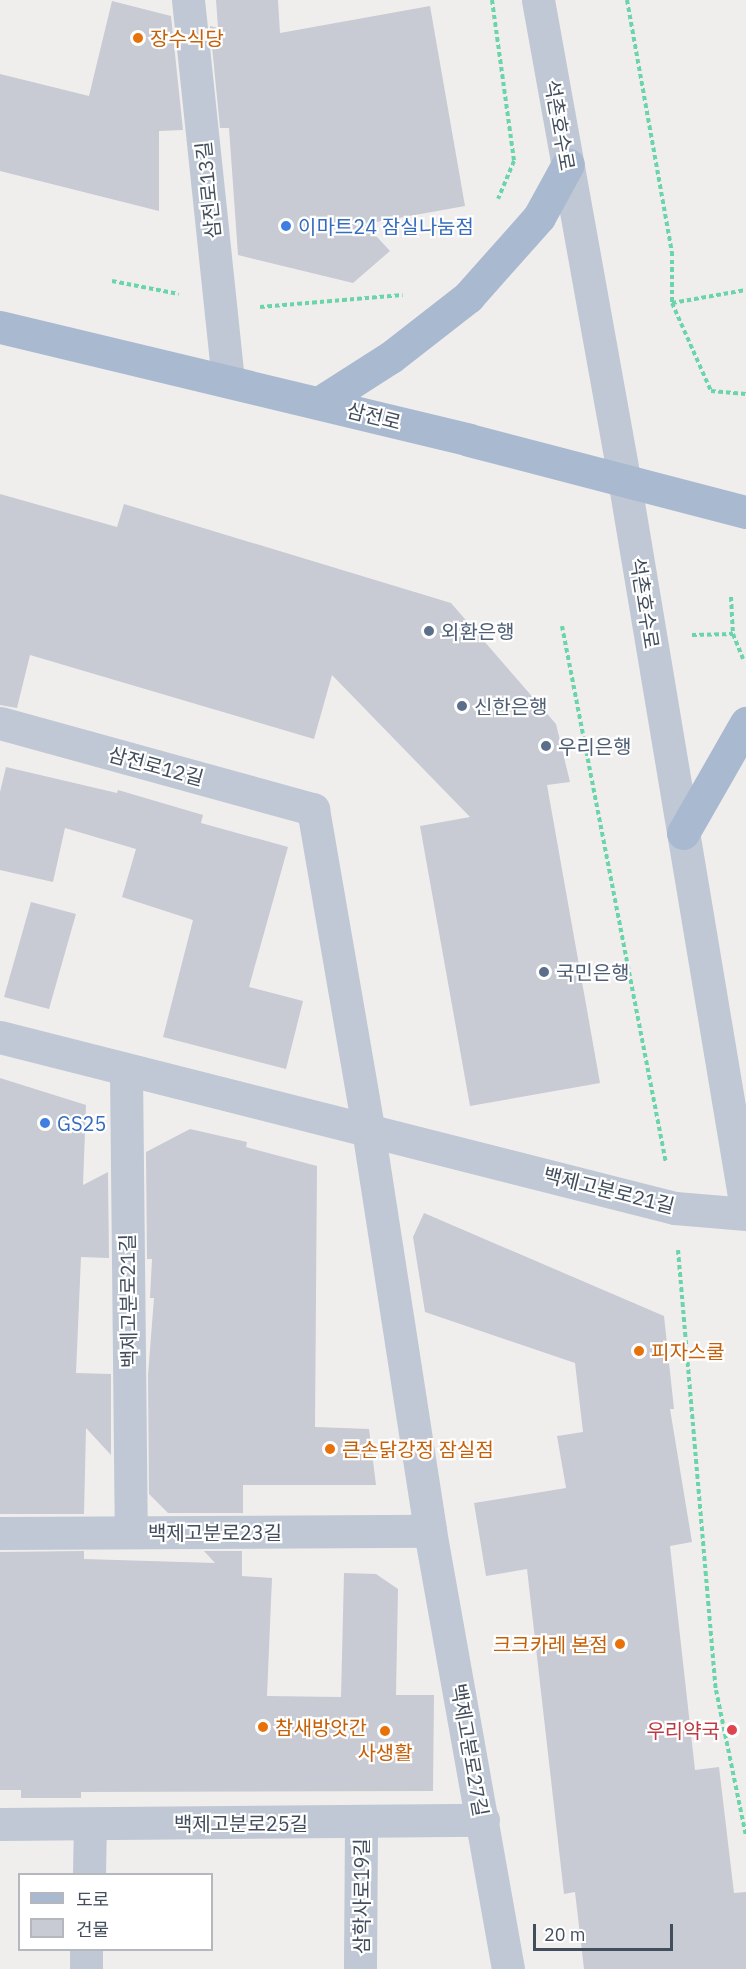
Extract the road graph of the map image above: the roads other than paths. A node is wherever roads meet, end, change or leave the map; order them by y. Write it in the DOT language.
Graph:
graph roads {
  1 [pos="188,0"];
  2 [pos="538,0"];
  3 [pos="568,164"];
  4 [pos="0,327"];
  5 [pos="228,380"];
  6 [pos="319,403"];
  7 [pos="624,479"];
  8 [pos="746,512"];
  9 [pos="0,723"];
  10 [pos="746,723"];
  11 [pos="683,833"];
  12 [pos="0,1037"];
  13 [pos="126,1071"];
  14 [pos="368,1129"];
  15 [pos="746,1208"];
  16 [pos="746,1214"];
  17 [pos="430,1531"];
  18 [pos="131,1532"];
  19 [pos="0,1533"];
  20 [pos="483,1820"];
  21 [pos="361,1822"];
  22 [pos="0,1824"];
  23 [pos="90,1824"];
  24 [pos="88,1873"];
  25 [pos="86,1951"];
  26 [pos="86,1969"];
  27 [pos="360,1969"];
  28 [pos="508,1969"];
  1 -- 5 [label="street, 삼전로13길"];
  2 -- 3 [label="street, 석촌호수로"];
  3 -- 6 [label="main road"];
  3 -- 7 [label="street, 석촌호수로"];
  4 -- 5 [label="main road, 삼전로"];
  5 -- 6 [label="main road, 삼전로"];
  6 -- 7 [label="main road, 삼전로"];
  7 -- 8 [label="main road, 삼전로"];
  7 -- 11 [label="street, 석촌호수로"];
  9 -- 14 [label="street, 삼전로12길"];
  10 -- 11 [label="main road"];
  11 -- 15 [label="street, 석촌호수로"];
  12 -- 13 [label="street, 백제고분로21길"];
  13 -- 14 [label="street, 백제고분로21길"];
  13 -- 18 [label="street, 백제고분로21길"];
  14 -- 16 [label="street, 백제고분로21길"];
  14 -- 17 [label="street"];
  17 -- 18 [label="street, 백제고분로23길"];
  17 -- 20 [label="street, 백제고분로27길"];
  18 -- 19 [label="street, 백제고분로23길"];
  20 -- 21 [label="street, 백제고분로25길"];
  20 -- 28 [label="street, 백제고분로27길"];
  21 -- 23 [label="street, 백제고분로25길"];
  21 -- 27 [label="street, 삼학사로19길"];
  22 -- 23 [label="street, 백제고분로25길"];
  23 -- 24 [label="street"];
  25 -- 26 [label="street"];
}
